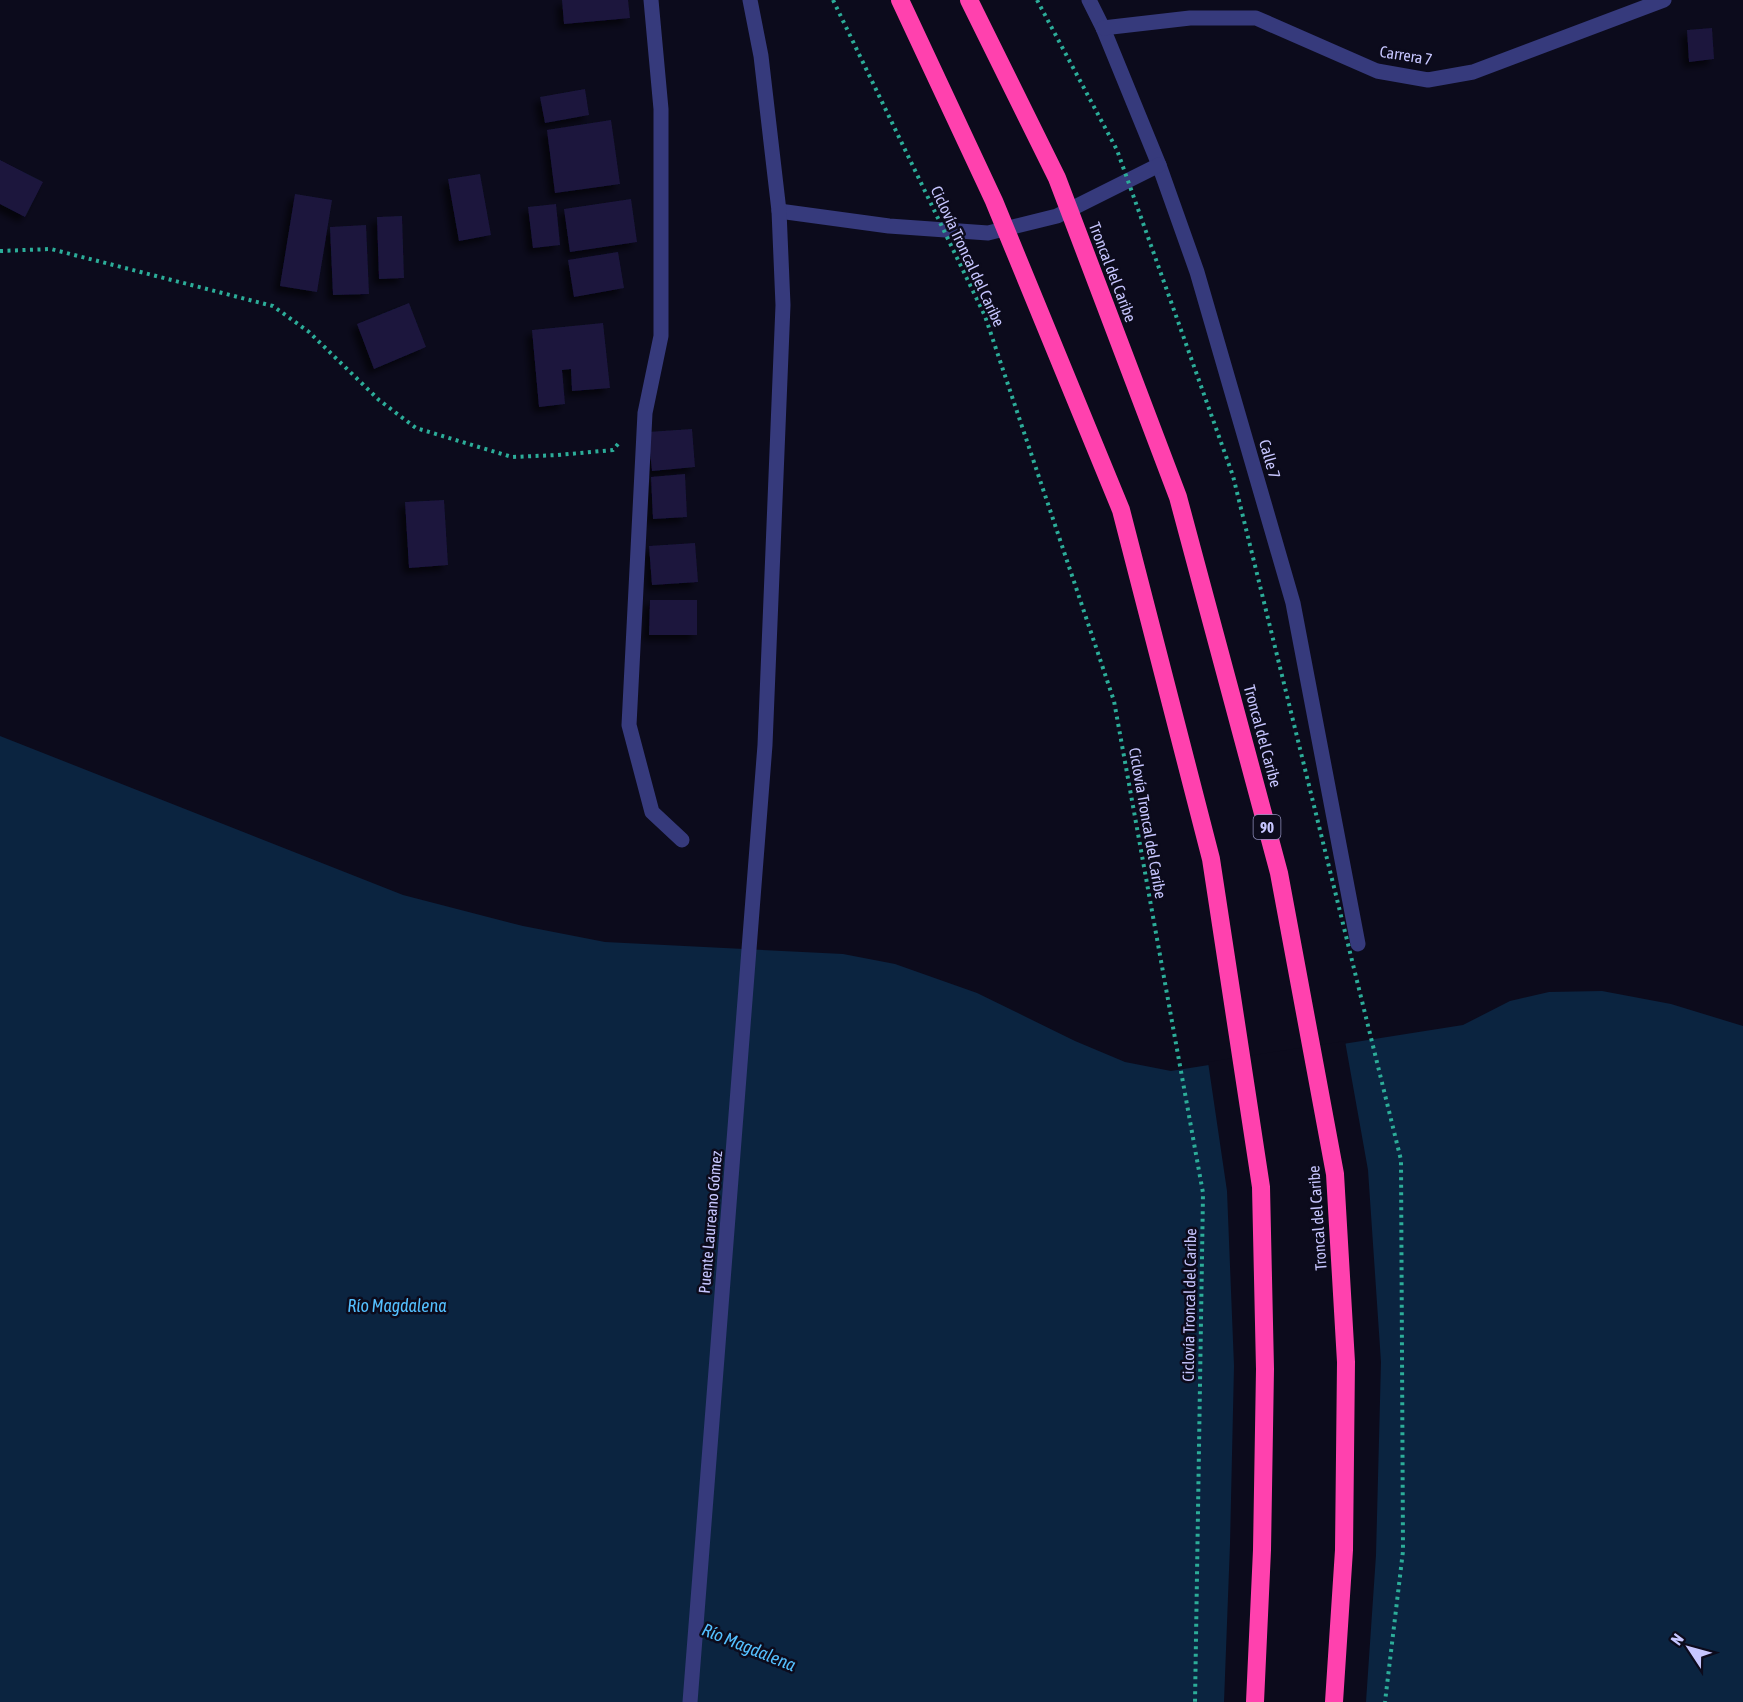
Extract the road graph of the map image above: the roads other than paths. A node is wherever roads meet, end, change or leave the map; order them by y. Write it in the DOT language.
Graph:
graph roads {
  1 [pos="651,0"];
  2 [pos="750,0"];
  3 [pos="900,0"];
  4 [pos="969,0"];
  5 [pos="1089,0"];
  6 [pos="1664,0"];
  7 [pos="1103,28"];
  8 [pos="1159,165"];
  9 [pos="779,211"];
  10 [pos="682,840"];
  11 [pos="1358,944"];
  12 [pos="690,1702"];
  13 [pos="1255,1702"];
  14 [pos="1334,1702"];
  1 -- 10 [label="street"];
  2 -- 9 [label="street, Puente Laureano Gómez"];
  3 -- 13 [label="highway, bridge"];
  4 -- 14 [label="highway, Troncal del Caribe / 90, bridge"];
  5 -- 7 [label="street, Calle 7"];
  6 -- 7 [label="street, Carrera 7"];
  7 -- 8 [label="street, Calle 7"];
  8 -- 9 [label="street"];
  8 -- 11 [label="street, Calle 7"];
  9 -- 12 [label="street, Puente Laureano Gómez"];
}
